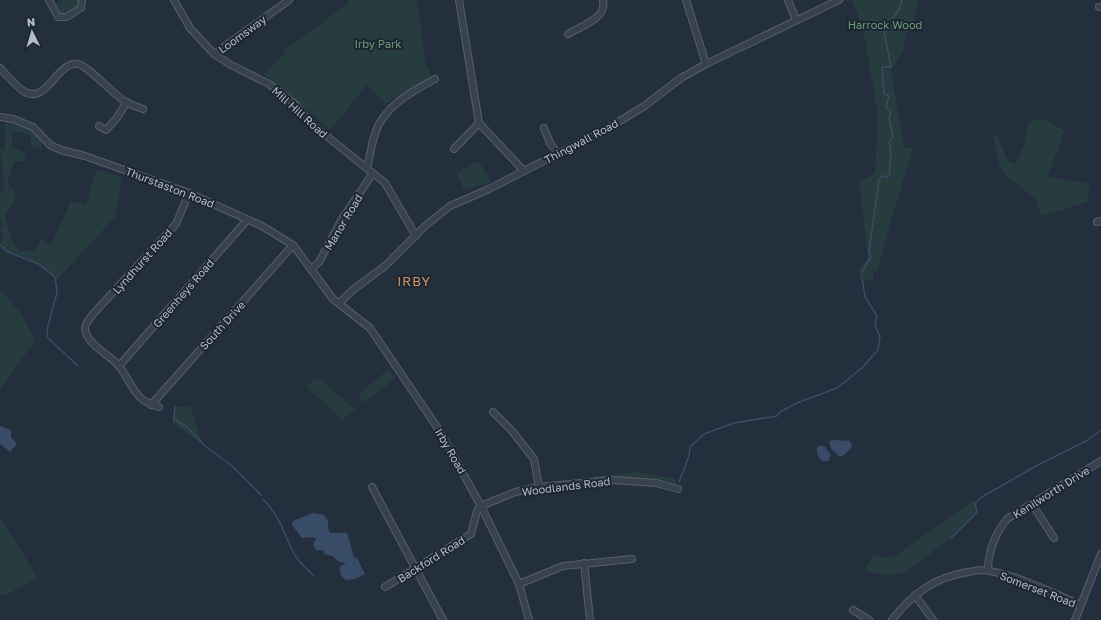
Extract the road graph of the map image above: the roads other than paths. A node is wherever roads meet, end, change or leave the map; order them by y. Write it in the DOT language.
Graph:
graph roads {
  1 [pos="82,0"];
  2 [pos="174,0"];
  3 [pos="289,0"];
  4 [pos="459,0"];
  5 [pos="603,0"];
  6 [pos="686,0"];
  7 [pos="788,0"];
  8 [pos="839,0"];
  9 [pos="51,1"];
  10 [pos="796,20"];
  11 [pos="568,34"];
  12 [pos="214,54"];
  13 [pos="706,64"];
  14 [pos="0,68"];
  15 [pos="435,79"];
  16 [pos="127,102"];
  17 [pos="143,109"];
  18 [pos="0,117"];
  19 [pos="479,123"];
  20 [pos="99,126"];
  21 [pos="544,128"];
  22 [pos="454,149"];
  23 [pos="558,154"];
  24 [pos="367,168"];
  25 [pos="524,171"];
  26 [pos="373,173"];
  27 [pos="189,193"];
  28 [pos="247,220"];
  29 [pos="416,236"];
  30 [pos="293,245"];
  31 [pos="311,269"];
  32 [pos="339,303"];
  33 [pos="119,366"];
  34 [pos="151,405"];
  35 [pos="159,407"];
  36 [pos="493,412"];
  37 [pos="1101,461"];
  38 [pos="372,487"];
  39 [pos="539,487"];
  40 [pos="678,489"];
  41 [pos="1032,504"];
  42 [pos="481,506"];
  43 [pos="1054,538"];
  44 [pos="1101,554"];
  45 [pos="632,559"];
  46 [pos="584,563"];
  47 [pos="415,569"];
  48 [pos="988,570"];
  49 [pos="519,584"];
  50 [pos="385,587"];
  51 [pos="915,595"];
  52 [pos="1082,605"];
  53 [pos="853,610"];
  54 [pos="443,620"];
  55 [pos="530,620"];
  56 [pos="590,620"];
  57 [pos="869,620"];
  58 [pos="892,620"];
  59 [pos="933,620"];
  60 [pos="1076,620"];
  1 -- 9 [label="street"];
  2 -- 12 [label="street, Mill Hill Road"];
  3 -- 12 [label="street, Loomsway"];
  4 -- 19 [label="street"];
  5 -- 11 [label="street"];
  6 -- 13 [label="street"];
  7 -- 10 [label="street"];
  8 -- 10 [label="street, Thingwall Road"];
  10 -- 13 [label="street, Thingwall Road"];
  12 -- 24 [label="street, Mill Hill Road"];
  13 -- 23 [label="street, Thingwall Road"];
  14 -- 16 [label="street"];
  15 -- 24 [label="street"];
  16 -- 17 [label="street"];
  16 -- 20 [label="street"];
  18 -- 27 [label="street, Thurstaston Road"];
  19 -- 22 [label="street"];
  19 -- 25 [label="street"];
  21 -- 23 [label="street"];
  23 -- 25 [label="street, Thingwall Road"];
  24 -- 26 [label="street, Mill Hill Road"];
  25 -- 29 [label="street, Thingwall Road"];
  26 -- 29 [label="street, Mill Hill Road"];
  26 -- 31 [label="street, Manor Road"];
  27 -- 28 [label="street, Thurstaston Road"];
  27 -- 33 [label="street, Lyndhurst Road"];
  28 -- 30 [label="street, Thurstaston Road"];
  28 -- 33 [label="street, Greenheys Road"];
  29 -- 32 [label="street, Thingwall Road"];
  30 -- 31 [label="street, Thurstaston Road"];
  30 -- 34 [label="street, South Drive"];
  31 -- 32 [label="street, Thurstaston Road"];
  32 -- 42 [label="street, Irby Road"];
  33 -- 34 [label="street"];
  34 -- 35 [label="street"];
  36 -- 39 [label="street"];
  37 -- 41 [label="street, Kenilworth Drive"];
  38 -- 47 [label="street"];
  39 -- 40 [label="street, Woodlands Road"];
  39 -- 42 [label="street, Woodlands Road"];
  41 -- 43 [label="street"];
  41 -- 48 [label="street, Kenilworth Drive"];
  42 -- 47 [label="street, Backford Road"];
  42 -- 49 [label="street, Irby Road"];
  44 -- 52 [label="street"];
  45 -- 46 [label="street"];
  46 -- 49 [label="street"];
  46 -- 56 [label="street"];
  47 -- 50 [label="street, Backford Road"];
  47 -- 54 [label="street"];
  48 -- 51 [label="street, Somerset Road"];
  48 -- 52 [label="street, Somerset Road"];
  49 -- 55 [label="street, Irby Road"];
  51 -- 58 [label="street, Somerset Road"];
  51 -- 59 [label="street"];
  52 -- 60 [label="street"];
  53 -- 57 [label="street"];
}
